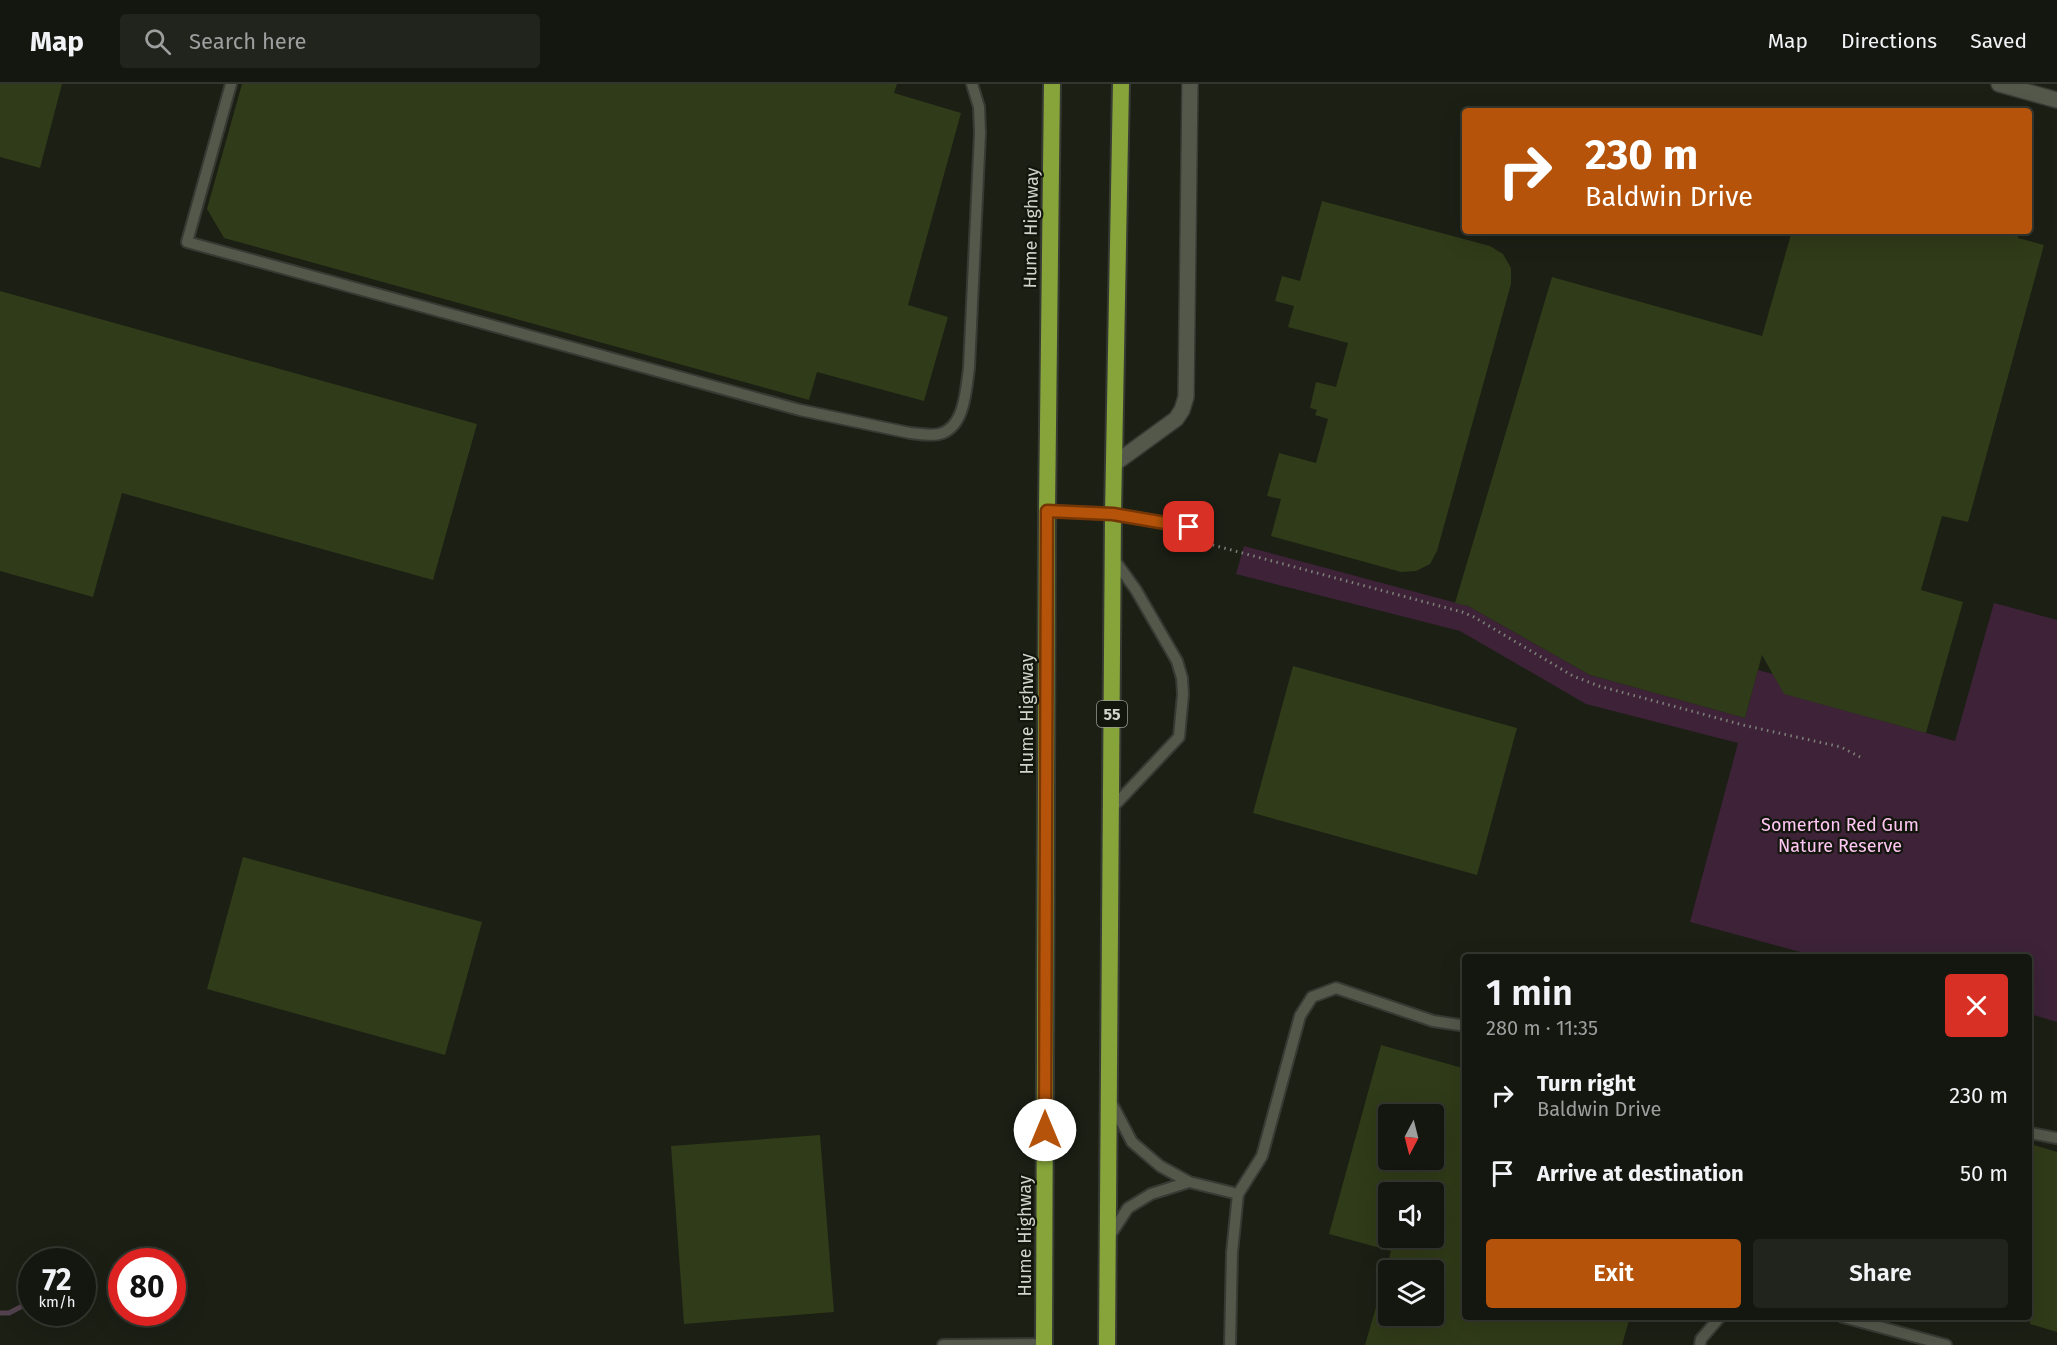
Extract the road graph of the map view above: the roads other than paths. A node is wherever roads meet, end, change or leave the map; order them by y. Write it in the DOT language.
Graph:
graph roads {
  1 [pos="231,84"];
  2 [pos="972,84"];
  3 [pos="1052,84"];
  4 [pos="1120,84"];
  5 [pos="1190,84"];
  6 [pos="1999,84"];
  7 [pos="2057,100"];
  8 [pos="1114,464"];
  9 [pos="1047,511"];
  10 [pos="1113,514"];
  11 [pos="1189,527"];
  12 [pos="1113,558"];
  13 [pos="1112,808"];
  14 [pos="1462,1025"];
  15 [pos="1108,1097"];
  16 [pos="2032,1133"];
  17 [pos="2057,1138"];
  18 [pos="1189,1182"];
  19 [pos="1238,1194"];
  20 [pos="1107,1239"];
  21 [pos="1717,1320"];
  22 [pos="1854,1320"];
  23 [pos="1044,1344"];
  24 [pos="943,1345"];
  25 [pos="1107,1345"];
  26 [pos="1230,1345"];
  27 [pos="1700,1345"];
  28 [pos="1946,1345"];
  1 -- 2 [label="lane"];
  3 -- 9 [label="highway, Hume Highway"];
  4 -- 8 [label="highway, 55"];
  5 -- 8 [label="street"];
  6 -- 7 [label="street"];
  8 -- 10 [label="highway, 55"];
  9 -- 10 [label="lane"];
  9 -- 23 [label="highway, Hume Highway"];
  10 -- 11 [label="lane"];
  10 -- 12 [label="highway, 55"];
  12 -- 13 [label="highway, 55"];
  12 -- 13 [label="lane"];
  13 -- 15 [label="highway, 55"];
  14 -- 19 [label="lane"];
  15 -- 18 [label="lane"];
  15 -- 20 [label="highway, 55"];
  16 -- 17 [label="lane"];
  18 -- 19 [label="lane"];
  18 -- 20 [label="lane"];
  19 -- 26 [label="lane"];
  20 -- 25 [label="highway, 55"];
  21 -- 27 [label="lane"];
  22 -- 28 [label="lane"];
  23 -- 24 [label="lane"];
}
